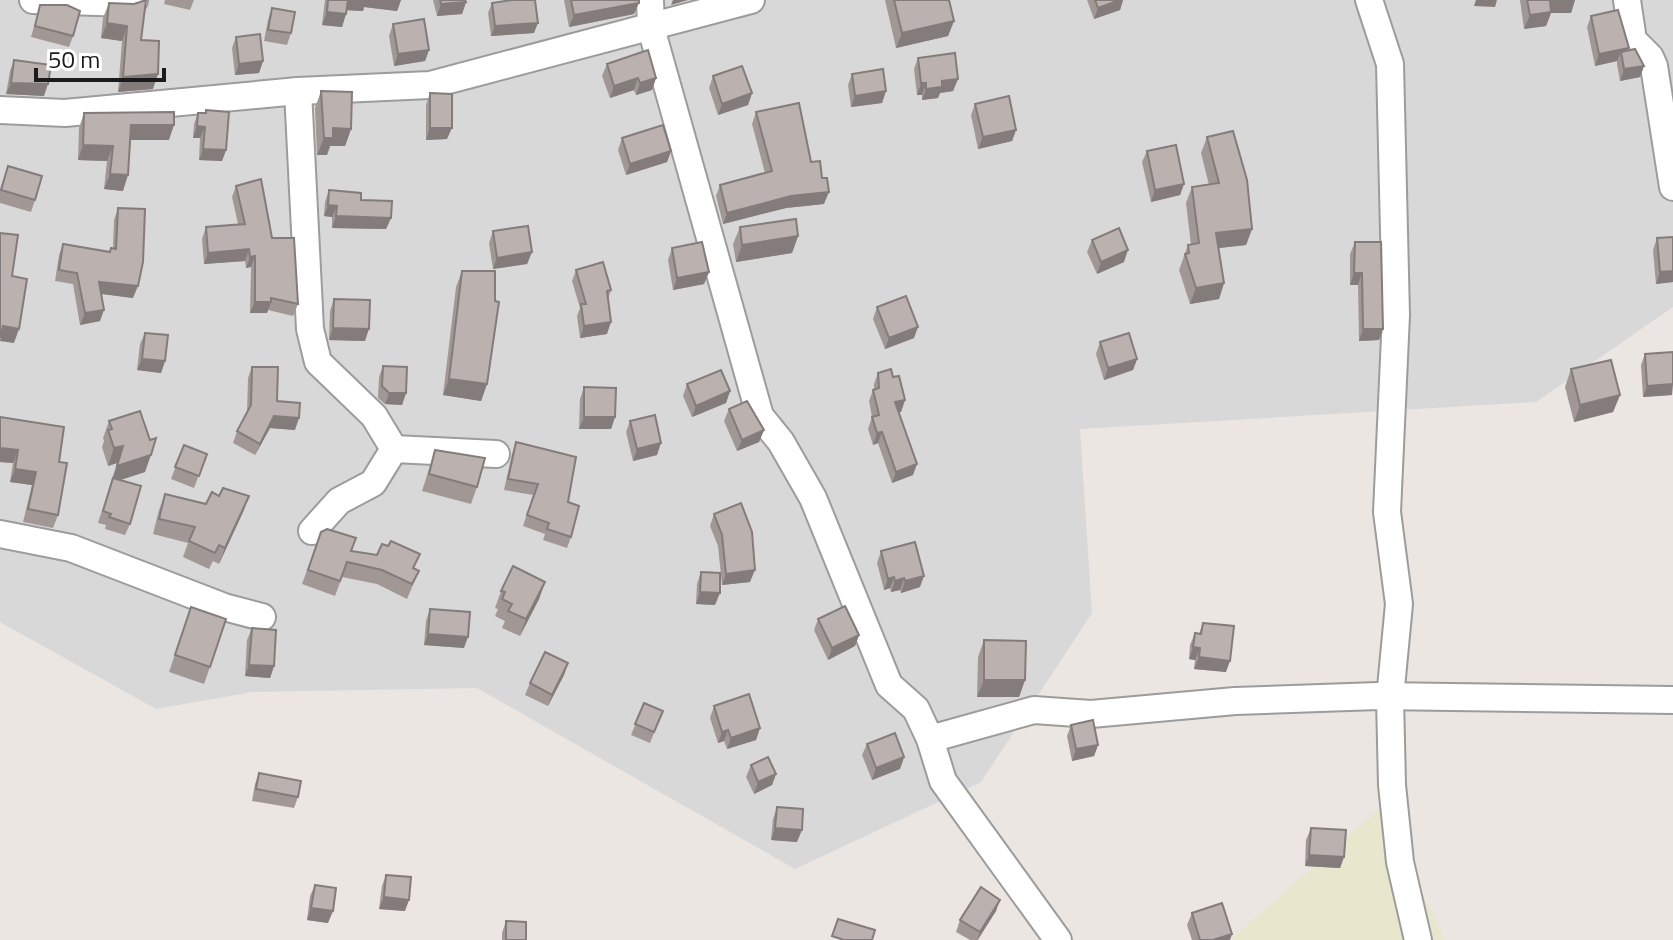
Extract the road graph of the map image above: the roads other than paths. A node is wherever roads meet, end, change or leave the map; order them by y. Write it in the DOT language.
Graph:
graph roads {
  1 [pos="33,0"];
  2 [pos="134,0"];
  3 [pos="650,0"];
  4 [pos="751,0"];
  5 [pos="1369,0"];
  6 [pos="1627,0"];
  7 [pos="651,28"];
  8 [pos="298,91"];
  9 [pos="0,110"];
  10 [pos="1673,187"];
  11 [pos="394,449"];
  12 [pos="496,454"];
  13 [pos="312,531"];
  14 [pos="0,534"];
  15 [pos="262,617"];
  16 [pos="1390,698"];
  17 [pos="1673,700"];
  18 [pos="930,739"];
  19 [pos="1058,940"];
  20 [pos="1418,940"];
  1 -- 2 [label="street"];
  3 -- 7 [label="street"];
  4 -- 7 [label="street"];
  5 -- 16 [label="street"];
  6 -- 10 [label="street"];
  7 -- 8 [label="street"];
  7 -- 18 [label="street"];
  8 -- 9 [label="street"];
  8 -- 11 [label="street"];
  11 -- 12 [label="street"];
  11 -- 13 [label="street"];
  14 -- 15 [label="street"];
  16 -- 17 [label="street"];
  16 -- 18 [label="street"];
  16 -- 20 [label="street"];
  18 -- 19 [label="street"];
}
